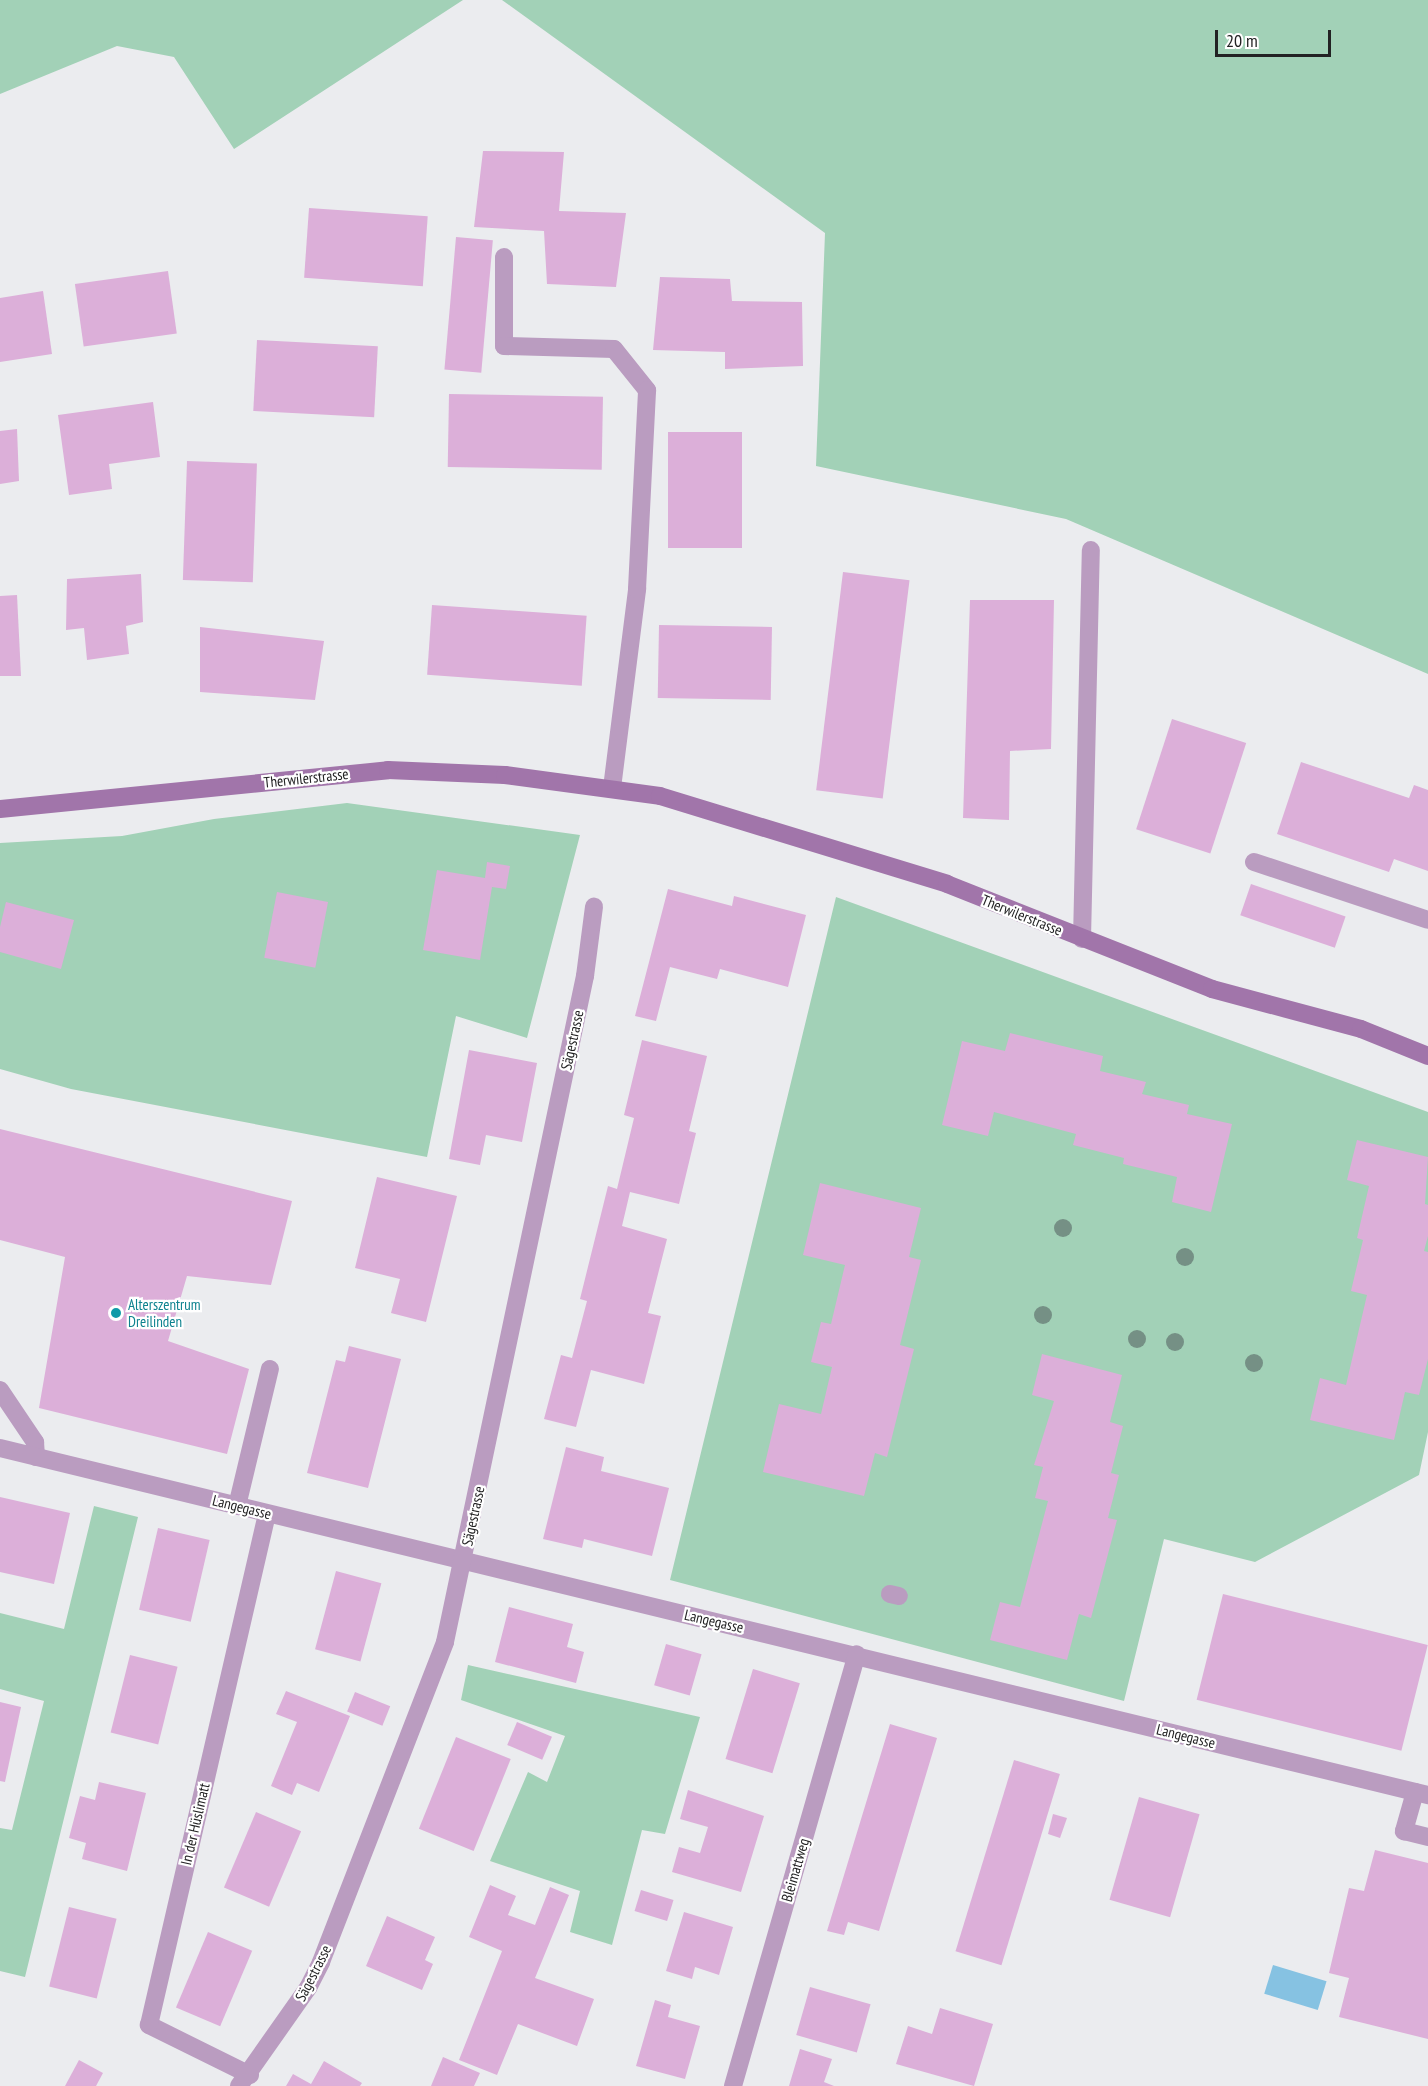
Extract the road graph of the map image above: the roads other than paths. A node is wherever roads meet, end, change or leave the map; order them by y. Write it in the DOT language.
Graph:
graph roads {
  1 [pos="504,257"];
  2 [pos="1091,550"];
  3 [pos="612,788"];
  4 [pos="0,808"];
  5 [pos="1254,862"];
  6 [pos="594,907"];
  7 [pos="1428,920"];
  8 [pos="1082,939"];
  9 [pos="1428,1056"];
  10 [pos="270,1369"];
  11 [pos="0,1390"];
  12 [pos="0,1448"];
  13 [pos="36,1457"];
  14 [pos="237,1506"];
  15 [pos="267,1514"];
  16 [pos="464,1562"];
  17 [pos="857,1654"];
  18 [pos="1422,1794"];
  19 [pos="1428,1837"];
  20 [pos="244,2080"];
  21 [pos="733,2086"];
  1 -- 3 [label="street"];
  2 -- 8 [label="street"];
  3 -- 4 [label="main road, Therwilerstrasse"];
  3 -- 8 [label="main road, Therwilerstrasse"];
  5 -- 7 [label="street"];
  6 -- 16 [label="street, Sägestrasse"];
  8 -- 9 [label="main road, Therwilerstrasse"];
  10 -- 14 [label="street"];
  11 -- 13 [label="street"];
  12 -- 13 [label="street, Langegasse"];
  13 -- 14 [label="street, Langegasse"];
  14 -- 15 [label="street, Langegasse"];
  15 -- 16 [label="street, Langegasse"];
  15 -- 20 [label="street, In der Hüslimatt"];
  16 -- 17 [label="street, Langegasse"];
  16 -- 20 [label="street, Sägestrasse"];
  17 -- 18 [label="street, Langegasse"];
  17 -- 21 [label="street, Bleimattweg"];
  18 -- 19 [label="street"];
}
